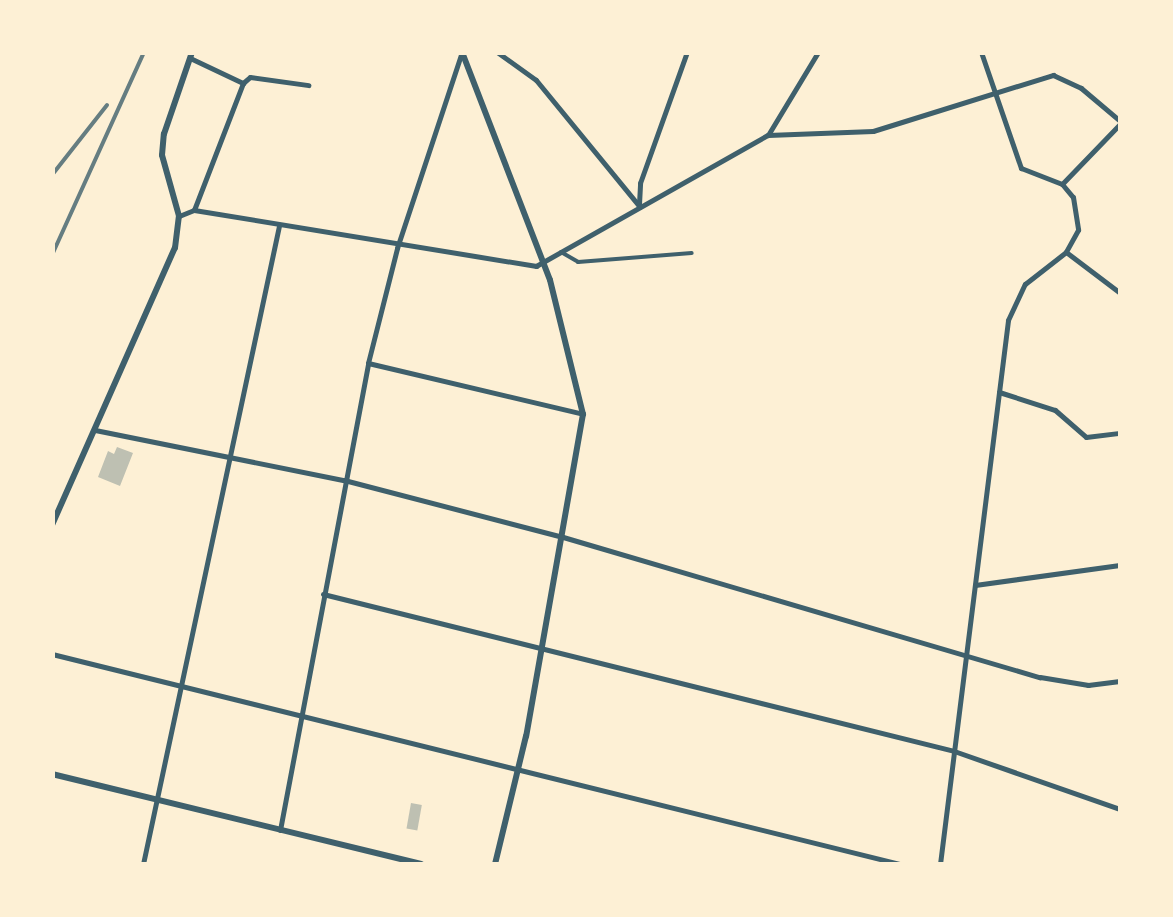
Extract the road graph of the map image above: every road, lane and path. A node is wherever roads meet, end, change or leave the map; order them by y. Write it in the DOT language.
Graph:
graph roads {
  1 [pos="462,52"];
  2 [pos="497,52"];
  3 [pos="687,52"];
  4 [pos="818,52"];
  5 [pos="981,52"];
  6 [pos="191,55"];
  7 [pos="243,82"];
  8 [pos="308,85"];
  9 [pos="995,90"];
  10 [pos="1120,123"];
  11 [pos="768,135"];
  12 [pos="1062,184"];
  13 [pos="640,206"];
  14 [pos="194,210"];
  15 [pos="178,216"];
  16 [pos="278,226"];
  17 [pos="397,248"];
  18 [pos="562,252"];
  19 [pos="1066,252"];
  20 [pos="692,253"];
  21 [pos="544,262"];
  22 [pos="1120,293"];
  23 [pos="368,364"];
  24 [pos="999,392"];
  25 [pos="584,414"];
  26 [pos="95,430"];
  27 [pos="1120,433"];
  28 [pos="230,457"];
  29 [pos="344,480"];
  30 [pos="52,525"];
  31 [pos="563,537"];
  32 [pos="1120,565"];
  33 [pos="975,585"];
  34 [pos="322,594"];
  35 [pos="540,648"];
  36 [pos="52,654"];
  37 [pos="966,654"];
  38 [pos="1120,682"];
  39 [pos="181,686"];
  40 [pos="301,715"];
  41 [pos="954,751"];
  42 [pos="518,772"];
  43 [pos="52,774"];
  44 [pos="159,799"];
  45 [pos="1120,809"];
  46 [pos="280,830"];
  47 [pos="143,864"];
  48 [pos="421,864"];
  49 [pos="495,864"];
  50 [pos="900,864"];
  51 [pos="940,864"];
  1 -- 17 [label="street"];
  1 -- 21 [label="street"];
  2 -- 13 [label="street"];
  3 -- 13 [label="street"];
  4 -- 11 [label="street"];
  5 -- 9 [label="street"];
  6 -- 7 [label="street"];
  6 -- 15 [label="street"];
  7 -- 8 [label="street"];
  7 -- 14 [label="street"];
  9 -- 10 [label="street"];
  9 -- 11 [label="street"];
  9 -- 12 [label="street"];
  10 -- 12 [label="street"];
  11 -- 13 [label="street"];
  12 -- 19 [label="street"];
  13 -- 18 [label="street"];
  14 -- 15 [label="street"];
  14 -- 16 [label="street"];
  15 -- 26 [label="street"];
  16 -- 17 [label="street"];
  16 -- 28 [label="street"];
  17 -- 21 [label="street"];
  17 -- 23 [label="street"];
  18 -- 20 [label="street"];
  18 -- 21 [label="street"];
  19 -- 22 [label="street"];
  19 -- 24 [label="street"];
  21 -- 25 [label="street"];
  23 -- 25 [label="street"];
  23 -- 29 [label="street"];
  24 -- 27 [label="street"];
  24 -- 33 [label="street"];
  25 -- 31 [label="street"];
  26 -- 28 [label="street"];
  26 -- 30 [label="street"];
  28 -- 29 [label="street"];
  28 -- 39 [label="street"];
  29 -- 31 [label="street"];
  29 -- 34 [label="street"];
  31 -- 35 [label="street"];
  31 -- 37 [label="street"];
  32 -- 33 [label="street"];
  33 -- 37 [label="street"];
  34 -- 35 [label="street"];
  34 -- 40 [label="street"];
  35 -- 41 [label="street"];
  35 -- 42 [label="street"];
  36 -- 39 [label="street"];
  37 -- 38 [label="street"];
  37 -- 41 [label="street"];
  39 -- 40 [label="street"];
  39 -- 44 [label="street"];
  40 -- 42 [label="street"];
  40 -- 46 [label="street"];
  41 -- 45 [label="street"];
  41 -- 51 [label="street"];
  42 -- 49 [label="street"];
  42 -- 50 [label="street"];
  43 -- 44 [label="street"];
  44 -- 46 [label="street"];
  44 -- 47 [label="street"];
  46 -- 48 [label="street"];
}
